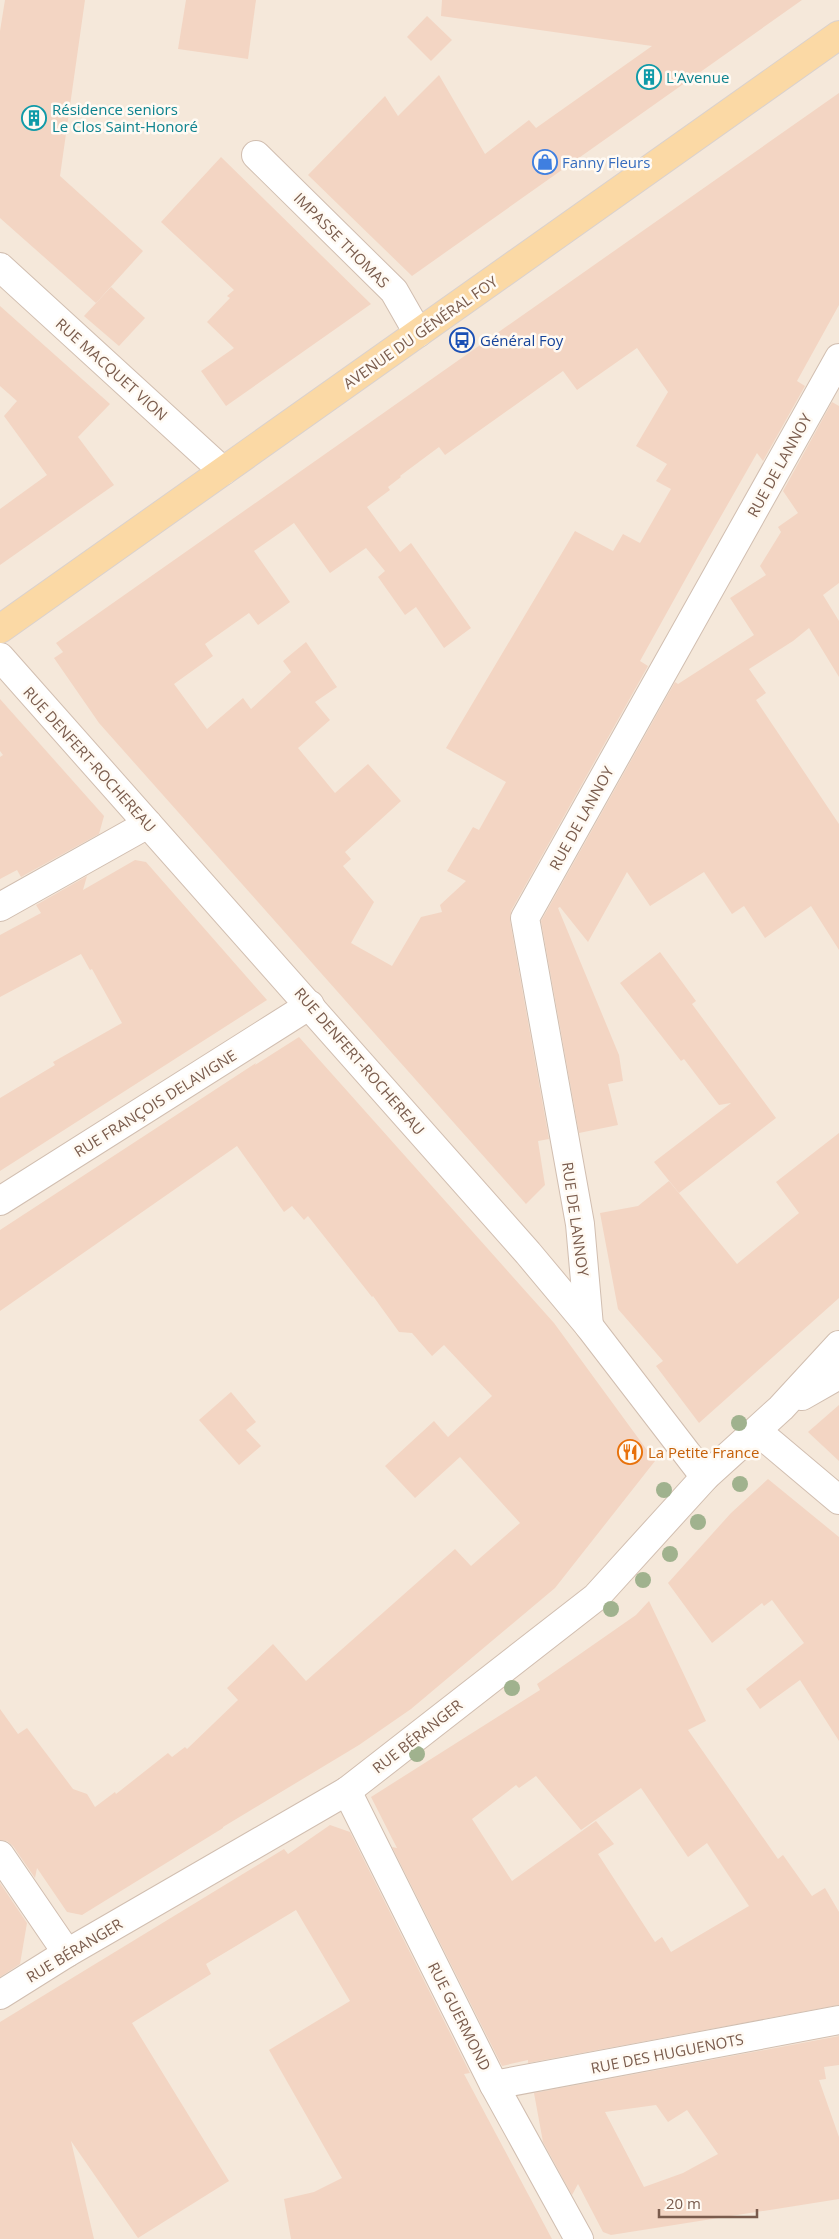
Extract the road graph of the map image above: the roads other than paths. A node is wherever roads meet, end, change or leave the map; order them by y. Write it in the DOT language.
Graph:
graph roads {
  1 [pos="839,35"];
  2 [pos="256,155"];
  3 [pos="0,267"];
  4 [pos="418,334"];
  5 [pos="838,363"];
  6 [pos="224,471"];
  7 [pos="0,629"];
  8 [pos="0,657"];
  9 [pos="148,824"];
  10 [pos="0,907"];
  11 [pos="310,1005"];
  12 [pos="0,1201"];
  13 [pos="588,1326"];
  14 [pos="839,1345"];
  15 [pos="839,1375"];
  16 [pos="781,1408"];
  17 [pos="757,1431"];
  18 [pos="705,1478"];
  19 [pos="839,1500"];
  20 [pos="347,1791"];
  21 [pos="0,1855"];
  22 [pos="68,1953"];
  23 [pos="0,1994"];
  24 [pos="839,2020"];
  25 [pos="494,2084"];
  26 [pos="579,2239"];
  1 -- 4 [label="main road, AVENUE DU GÉNÉRAL FOY"];
  2 -- 4 [label="street, IMPASSE THOMAS"];
  3 -- 6 [label="street, RUE MACQUET VION"];
  4 -- 6 [label="main road, AVENUE DU GÉNÉRAL FOY"];
  5 -- 13 [label="street, RUE DE LANNOY"];
  6 -- 7 [label="main road, AVENUE DU GÉNÉRAL FOY"];
  8 -- 9 [label="street, RUE DENFERT-ROCHEREAU"];
  9 -- 10 [label="street"];
  9 -- 11 [label="street, RUE DENFERT-ROCHEREAU"];
  11 -- 12 [label="street, RUE FRANÇOIS DELAVIGNE"];
  11 -- 13 [label="street, RUE DENFERT-ROCHEREAU"];
  13 -- 18 [label="street, RUE DENFERT-ROCHEREAU"];
  14 -- 16 [label="street, RUE BÉRANGER"];
  15 -- 16 [label="street, RUE BÉRANGER"];
  16 -- 17 [label="street, RUE BÉRANGER"];
  17 -- 18 [label="street, RUE BÉRANGER"];
  17 -- 19 [label="street"];
  18 -- 20 [label="street, RUE BÉRANGER"];
  20 -- 22 [label="street, RUE BÉRANGER"];
  20 -- 25 [label="street, RUE GUERMOND"];
  21 -- 22 [label="street"];
  22 -- 23 [label="street, RUE BÉRANGER"];
  24 -- 25 [label="street, RUE DES HUGUENOTS"];
  25 -- 26 [label="street, RUE GUERMOND"];
}
